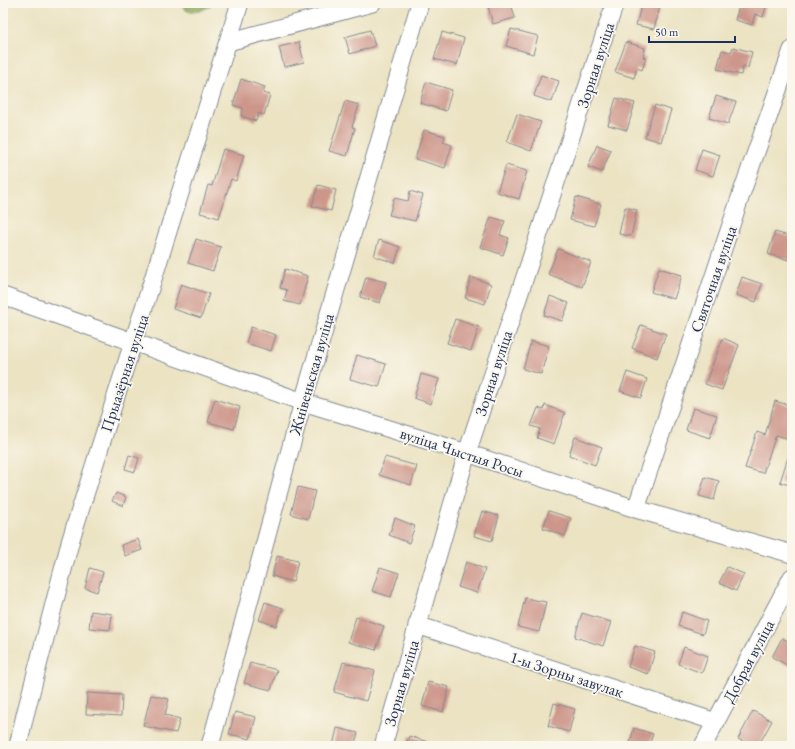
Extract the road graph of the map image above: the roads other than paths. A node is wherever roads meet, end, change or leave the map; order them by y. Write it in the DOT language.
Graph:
graph roads {
  1 [pos="240,3"];
  2 [pos="372,3"];
  3 [pos="420,3"];
  4 [pos="615,3"];
  5 [pos="228,42"];
  6 [pos="792,50"];
  7 [pos="3,296"];
  8 [pos="134,342"];
  9 [pos="302,402"];
  10 [pos="467,453"];
  11 [pos="636,509"];
  12 [pos="792,554"];
  13 [pos="792,577"];
  14 [pos="417,625"];
  15 [pos="716,722"];
  16 [pos="18,746"];
  17 [pos="210,746"];
  18 [pos="383,746"];
  19 [pos="703,746"];
  1 -- 5 [label="street, Прыазёрная вуліца"];
  2 -- 5 [label="street"];
  3 -- 9 [label="street, Жнівеньская вуліца"];
  4 -- 10 [label="street, Зорная вуліца"];
  5 -- 8 [label="street, Прыазёрная вуліца"];
  6 -- 11 [label="street, Святочная вуліца"];
  7 -- 8 [label="street, вуліца Чыстыя Росы"];
  8 -- 9 [label="street, вуліца Чыстыя Росы"];
  8 -- 16 [label="street, Прыазёрная вуліца"];
  9 -- 10 [label="street, вуліца Чыстыя Росы"];
  9 -- 17 [label="street, Жнівеньская вуліца"];
  10 -- 11 [label="street, вуліца Чыстыя Росы"];
  10 -- 14 [label="street, Зорная вуліца"];
  11 -- 12 [label="street, вуліца Чыстыя Росы"];
  13 -- 15 [label="street, Добрая вуліца"];
  14 -- 15 [label="street, 1-ы Зорны завулак"];
  14 -- 18 [label="street, Зорная вуліца"];
  15 -- 19 [label="street, Добрая вуліца"];
}
